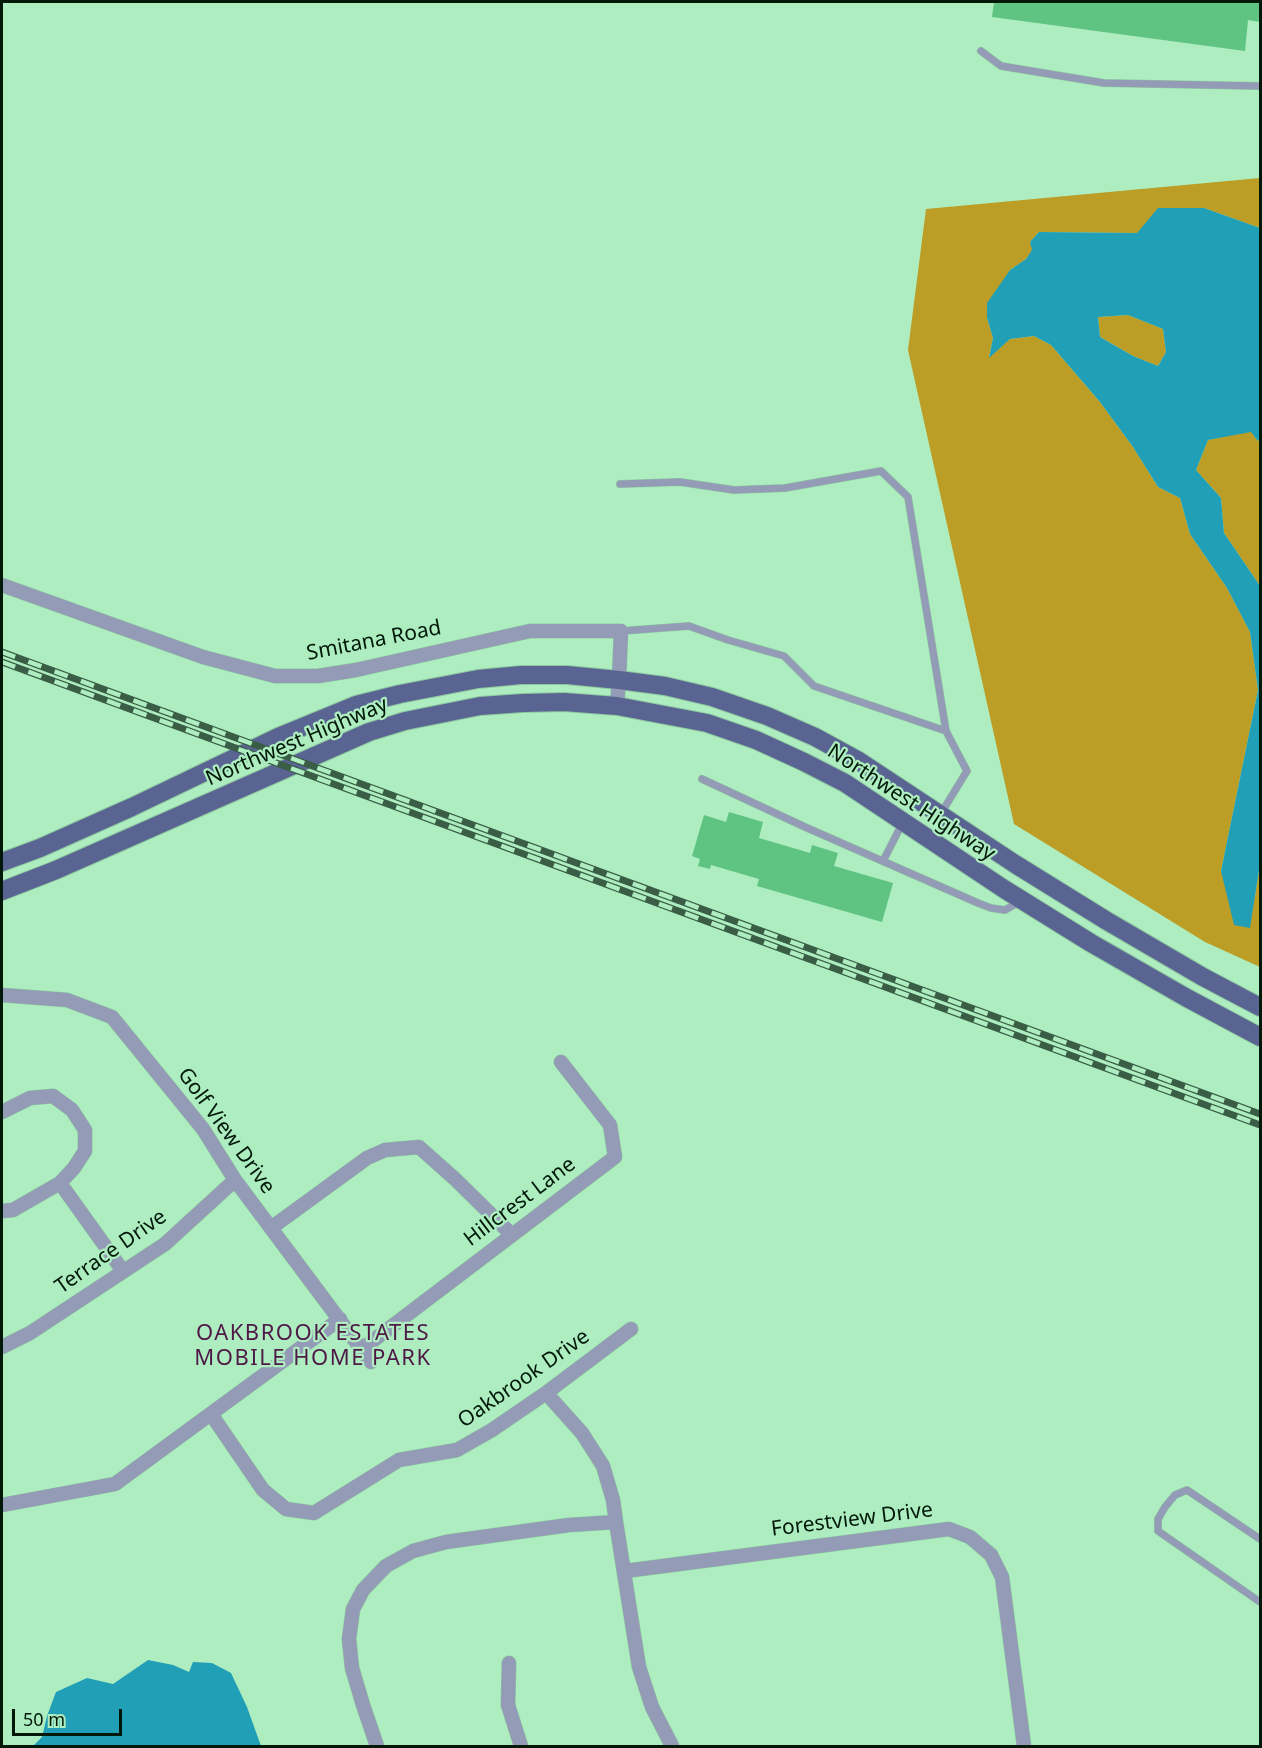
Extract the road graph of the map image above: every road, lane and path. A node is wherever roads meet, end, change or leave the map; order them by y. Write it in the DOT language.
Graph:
graph roads {
  1 [pos="981,51"];
  2 [pos="1260,86"];
  3 [pos="620,484"];
  4 [pos="2,585"];
  5 [pos="621,631"];
  6 [pos="620,680"];
  7 [pos="617,706"];
  8 [pos="946,731"];
  9 [pos="702,779"];
  10 [pos="940,815"];
  11 [pos="903,822"];
  12 [pos="883,861"];
  13 [pos="2,862"];
  14 [pos="2,891"];
  15 [pos="1022,900"];
  16 [pos="2,995"];
  17 [pos="1260,1007"];
  18 [pos="1260,1037"];
  19 [pos="561,1062"];
  20 [pos="2,1112"];
  21 [pos="235,1180"];
  22 [pos="60,1183"];
  23 [pos="2,1211"];
  24 [pos="271,1228"];
  25 [pos="512,1234"];
  26 [pos="123,1271"];
  27 [pos="340,1319"];
  28 [pos="631,1329"];
  29 [pos="2,1347"];
  30 [pos="362,1349"];
  31 [pos="371,1362"];
  32 [pos="546,1393"];
  33 [pos="211,1414"];
  34 [pos="2,1505"];
  35 [pos="616,1522"];
  36 [pos="1260,1539"];
  37 [pos="624,1571"];
  38 [pos="1260,1602"];
  39 [pos="509,1663"];
  40 [pos="377,1746"];
  41 [pos="521,1746"];
  42 [pos="672,1746"];
  43 [pos="1024,1746"];
  1 -- 2 [label="lane"];
  3 -- 8 [label="lane"];
  4 -- 5 [label="street, Smitana Road"];
  5 -- 6 [label="street"];
  5 -- 8 [label="lane"];
  6 -- 7 [label="street"];
  6 -- 10 [label="main road, Northwest Highway"];
  6 -- 13 [label="main road, Northwest Highway"];
  7 -- 11 [label="main road, Northwest Highway"];
  7 -- 14 [label="main road, Northwest Highway"];
  8 -- 10 [label="lane"];
  9 -- 12 [label="lane"];
  10 -- 17 [label="main road, Northwest Highway"];
  11 -- 12 [label="lane"];
  11 -- 15 [label="main road, Northwest Highway"];
  12 -- 15 [label="lane"];
  15 -- 18 [label="main road, Northwest Highway"];
  16 -- 21 [label="street, Golf View Drive"];
  19 -- 25 [label="street, Hillcrest Lane"];
  20 -- 22 [label="street"];
  21 -- 24 [label="street, Golf View Drive"];
  21 -- 26 [label="street, Terrace Drive"];
  22 -- 23 [label="street"];
  22 -- 26 [label="street"];
  24 -- 25 [label="street"];
  24 -- 27 [label="street, Golf View Drive"];
  25 -- 30 [label="street, Hillcrest Lane"];
  26 -- 29 [label="street, Terrace Drive"];
  27 -- 30 [label="street, Golf View Drive"];
  27 -- 33 [label="street"];
  28 -- 32 [label="street, Oakbrook Drive"];
  30 -- 31 [label="street, Golf View Drive"];
  32 -- 33 [label="street, Oakbrook Drive"];
  32 -- 35 [label="street"];
  33 -- 34 [label="street"];
  35 -- 37 [label="street"];
  35 -- 40 [label="street"];
  36 -- 38 [label="lane"];
  37 -- 42 [label="street"];
  37 -- 43 [label="street, Forestview Drive"];
  39 -- 41 [label="street"];
}
